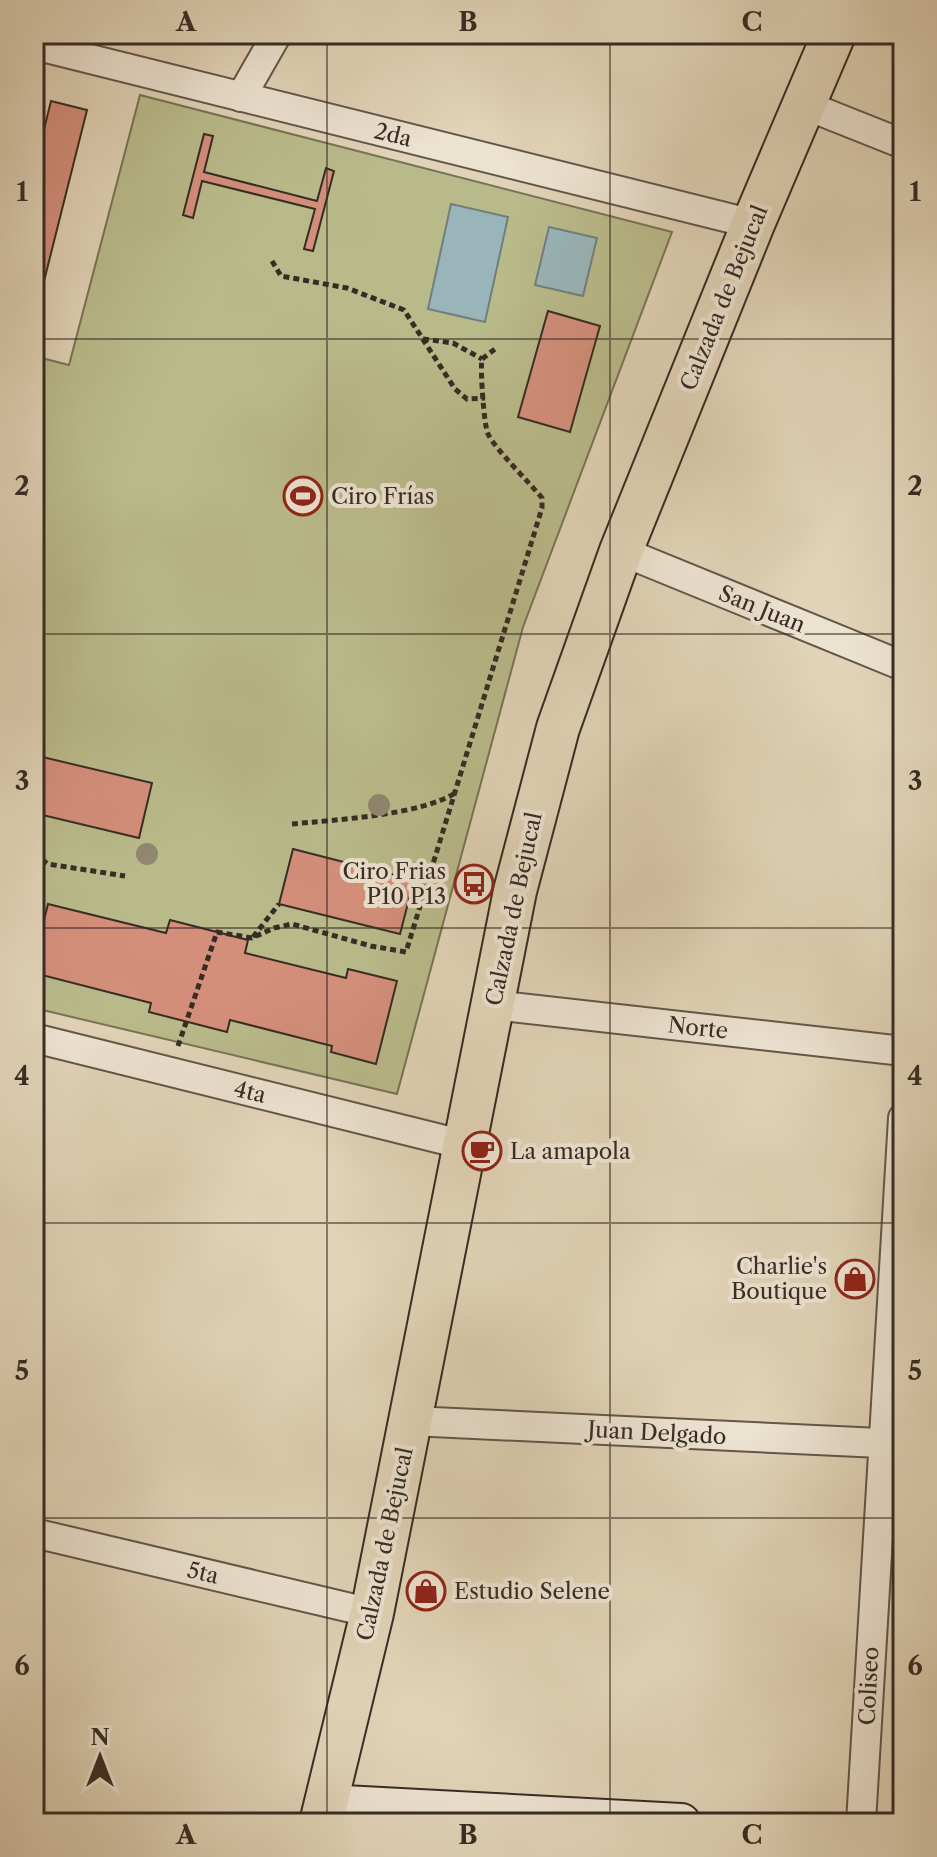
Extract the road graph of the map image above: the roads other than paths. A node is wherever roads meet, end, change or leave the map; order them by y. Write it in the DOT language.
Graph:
graph roads {
  1 [pos="277,34"];
  2 [pos="834,34"];
  3 [pos="34,45"];
  4 [pos="241,97"];
  5 [pos="805,105"];
  6 [pos="903,144"];
  7 [pos="753,224"];
  8 [pos="621,551"];
  9 [pos="903,666"];
  10 [pos="493,1005"];
  11 [pos="34,1038"];
  12 [pos="903,1051"];
  13 [pos="903,1118"];
  14 [pos="465,1145"];
  15 [pos="411,1421"];
  16 [pos="893,1443"];
  17 [pos="34,1533"];
  18 [pos="372,1613"];
  19 [pos="323,1814"];
  20 [pos="681,1823"];
  21 [pos="861,1823"];
  1 -- 4 [label="street"];
  2 -- 5 [label="main road, Calzada de Bejucal"];
  3 -- 4 [label="street, 2da"];
  4 -- 7 [label="street, 2da"];
  5 -- 6 [label="street"];
  5 -- 7 [label="main road, Calzada de Bejucal"];
  7 -- 8 [label="main road, Calzada de Bejucal"];
  8 -- 9 [label="street, San Juan"];
  8 -- 10 [label="main road, Calzada de Bejucal"];
  10 -- 12 [label="street, Norte"];
  10 -- 14 [label="main road, Calzada de Bejucal"];
  11 -- 14 [label="street, 4ta"];
  13 -- 16 [label="street, Coliseo"];
  14 -- 15 [label="main road, Calzada de Bejucal"];
  15 -- 16 [label="street, Juan Delgado"];
  15 -- 18 [label="main road, Calzada de Bejucal"];
  16 -- 21 [label="street, Coliseo"];
  17 -- 18 [label="street, 5ta"];
  18 -- 19 [label="main road, Calzada de Bejucal"];
  19 -- 20 [label="street"];
}
